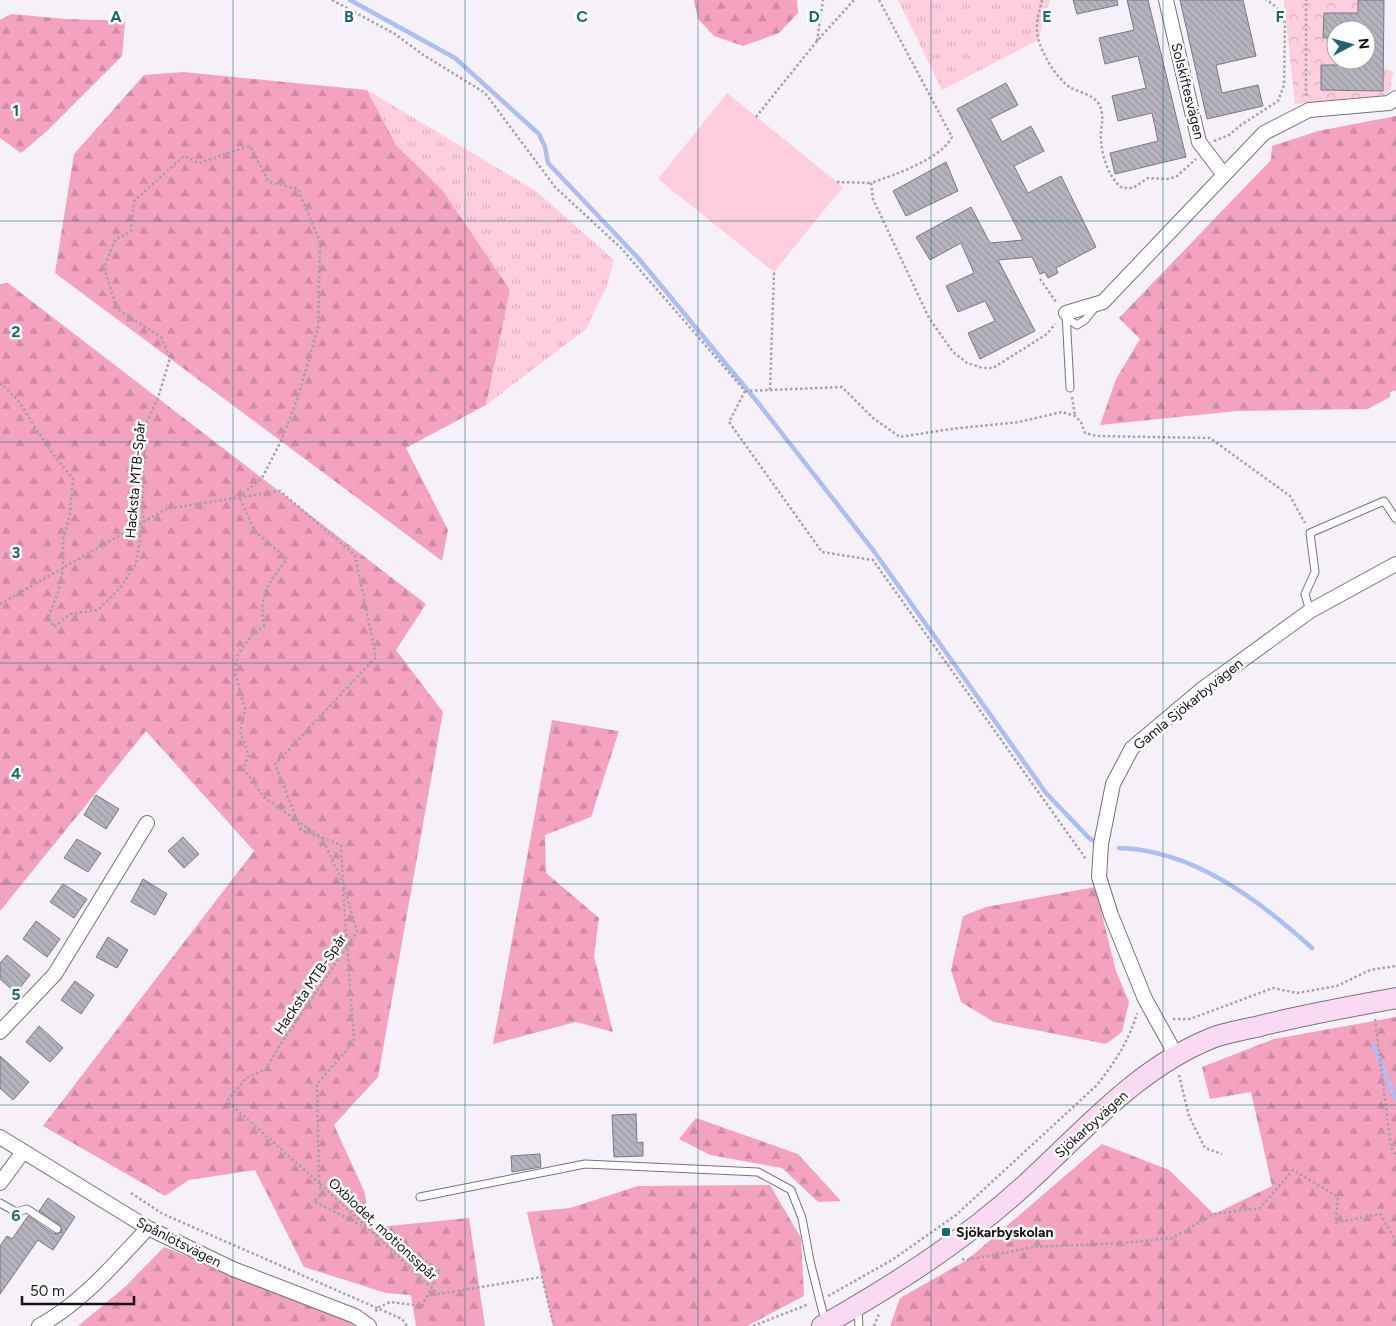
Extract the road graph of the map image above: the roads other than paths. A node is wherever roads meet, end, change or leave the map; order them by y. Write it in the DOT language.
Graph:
graph roads {
  1 [pos="1166,0"];
  2 [pos="1396,98"];
  3 [pos="1224,176"];
  4 [pos="1067,314"];
  5 [pos="1070,388"];
  6 [pos="1396,519"];
  7 [pos="1396,564"];
  8 [pos="1310,611"];
  9 [pos="147,823"];
  10 [pos="1396,998"];
  11 [pos="0,1032"];
  12 [pos="1174,1057"];
  13 [pos="0,1137"];
  14 [pos="23,1152"];
  15 [pos="0,1183"];
  16 [pos="420,1197"];
  17 [pos="0,1203"];
  18 [pos="148,1228"];
  19 [pos="57,1229"];
  20 [pos="858,1305"];
  21 [pos="372,1321"];
  22 [pos="824,1325"];
  23 [pos="39,1326"];
  24 [pos="859,1326"];
  1 -- 3 [label="street, Solskiftesvägen"];
  2 -- 3 [label="street"];
  3 -- 4 [label="street"];
  4 -- 5 [label="lane"];
  6 -- 8 [label="lane"];
  7 -- 8 [label="street, Gamla Sjökarbyvägen"];
  8 -- 12 [label="street, Gamla Sjökarbyvägen"];
  9 -- 11 [label="street"];
  10 -- 12 [label="street, Sjökarbyvägen"];
  12 -- 20 [label="street, Sjökarbyvägen"];
  13 -- 14 [label="street, Spånlötsvägen"];
  14 -- 15 [label="street"];
  14 -- 18 [label="street, Spånlötsvägen"];
  16 -- 22 [label="lane"];
  17 -- 19 [label="lane"];
  18 -- 21 [label="street, Spånlötsvägen"];
  18 -- 23 [label="street"];
  20 -- 22 [label="street, Sjökarbyvägen"];
  20 -- 24 [label="lane"];
}
